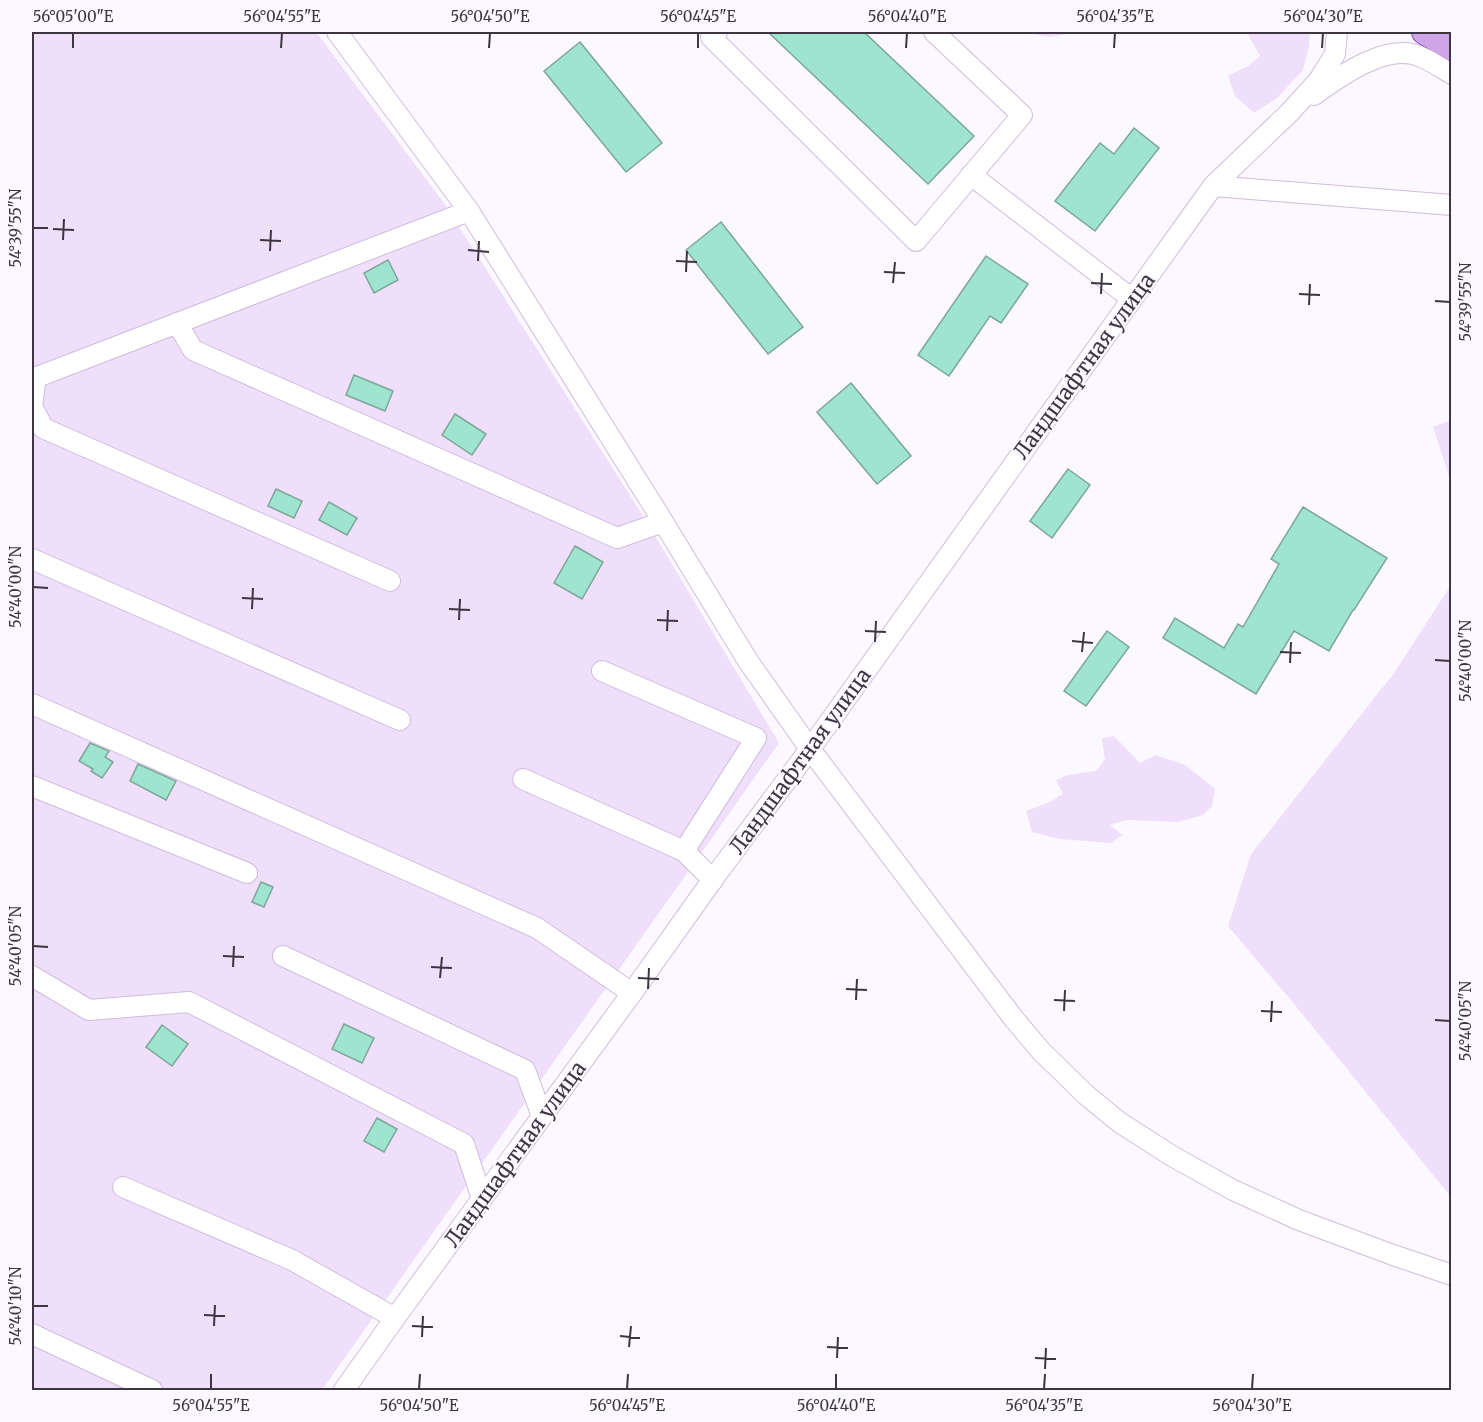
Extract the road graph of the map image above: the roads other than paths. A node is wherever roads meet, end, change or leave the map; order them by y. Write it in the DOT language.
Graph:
graph roads {
  1 [pos="337,32"];
  2 [pos="717,32"];
  3 [pos="934,32"];
  4 [pos="1337,32"];
  5 [pos="1424,32"];
  6 [pos="1452,49"];
  7 [pos="1452,74"];
  8 [pos="1290,112"];
  9 [pos="971,176"];
  10 [pos="1213,186"];
  11 [pos="1452,205"];
  12 [pos="469,211"];
  13 [pos="1132,299"];
  14 [pos="177,323"];
  15 [pos="34,378"];
  16 [pos="663,522"];
  17 [pos="32,559"];
  18 [pos="390,581"];
  19 [pos="602,671"];
  20 [pos="32,704"];
  21 [pos="400,720"];
  22 [pos="810,749"];
  23 [pos="523,779"];
  24 [pos="32,786"];
  25 [pos="684,852"];
  26 [pos="247,873"];
  27 [pos="713,880"];
  28 [pos="283,956"];
  29 [pos="32,976"];
  30 [pos="632,993"];
  31 [pos="542,1116"];
  32 [pos="123,1187"];
  33 [pos="482,1199"];
  34 [pos="1452,1275"];
  35 [pos="394,1318"];
  36 [pos="32,1334"];
  37 [pos="152,1390"];
  38 [pos="344,1390"];
  1 -- 12 [label="street"];
  2 -- 9 [label="street"];
  3 -- 9 [label="street"];
  4 -- 8 [label="street"];
  5 -- 6 [label="main road"];
  7 -- 8 [label="street"];
  8 -- 10 [label="street, Ландшафтная улица"];
  9 -- 13 [label="street"];
  10 -- 11 [label="street"];
  10 -- 13 [label="street, Ландшафтная улица"];
  12 -- 14 [label="street"];
  12 -- 16 [label="street"];
  13 -- 22 [label="street, Ландшафтная улица"];
  14 -- 15 [label="street"];
  14 -- 16 [label="street"];
  15 -- 18 [label="street"];
  16 -- 22 [label="street"];
  17 -- 21 [label="street"];
  19 -- 25 [label="street"];
  20 -- 30 [label="street"];
  22 -- 27 [label="street, Ландшафтная улица"];
  22 -- 34 [label="street"];
  23 -- 25 [label="street"];
  24 -- 26 [label="street"];
  25 -- 27 [label="street"];
  27 -- 30 [label="street, Ландшафтная улица"];
  28 -- 31 [label="street"];
  29 -- 33 [label="street"];
  30 -- 31 [label="street, Ландшафтная улица"];
  31 -- 33 [label="street, Ландшафтная улица"];
  32 -- 35 [label="street"];
  33 -- 35 [label="street, Ландшафтная улица"];
  35 -- 38 [label="street, Ландшафтная улица"];
  36 -- 37 [label="street"];
}
